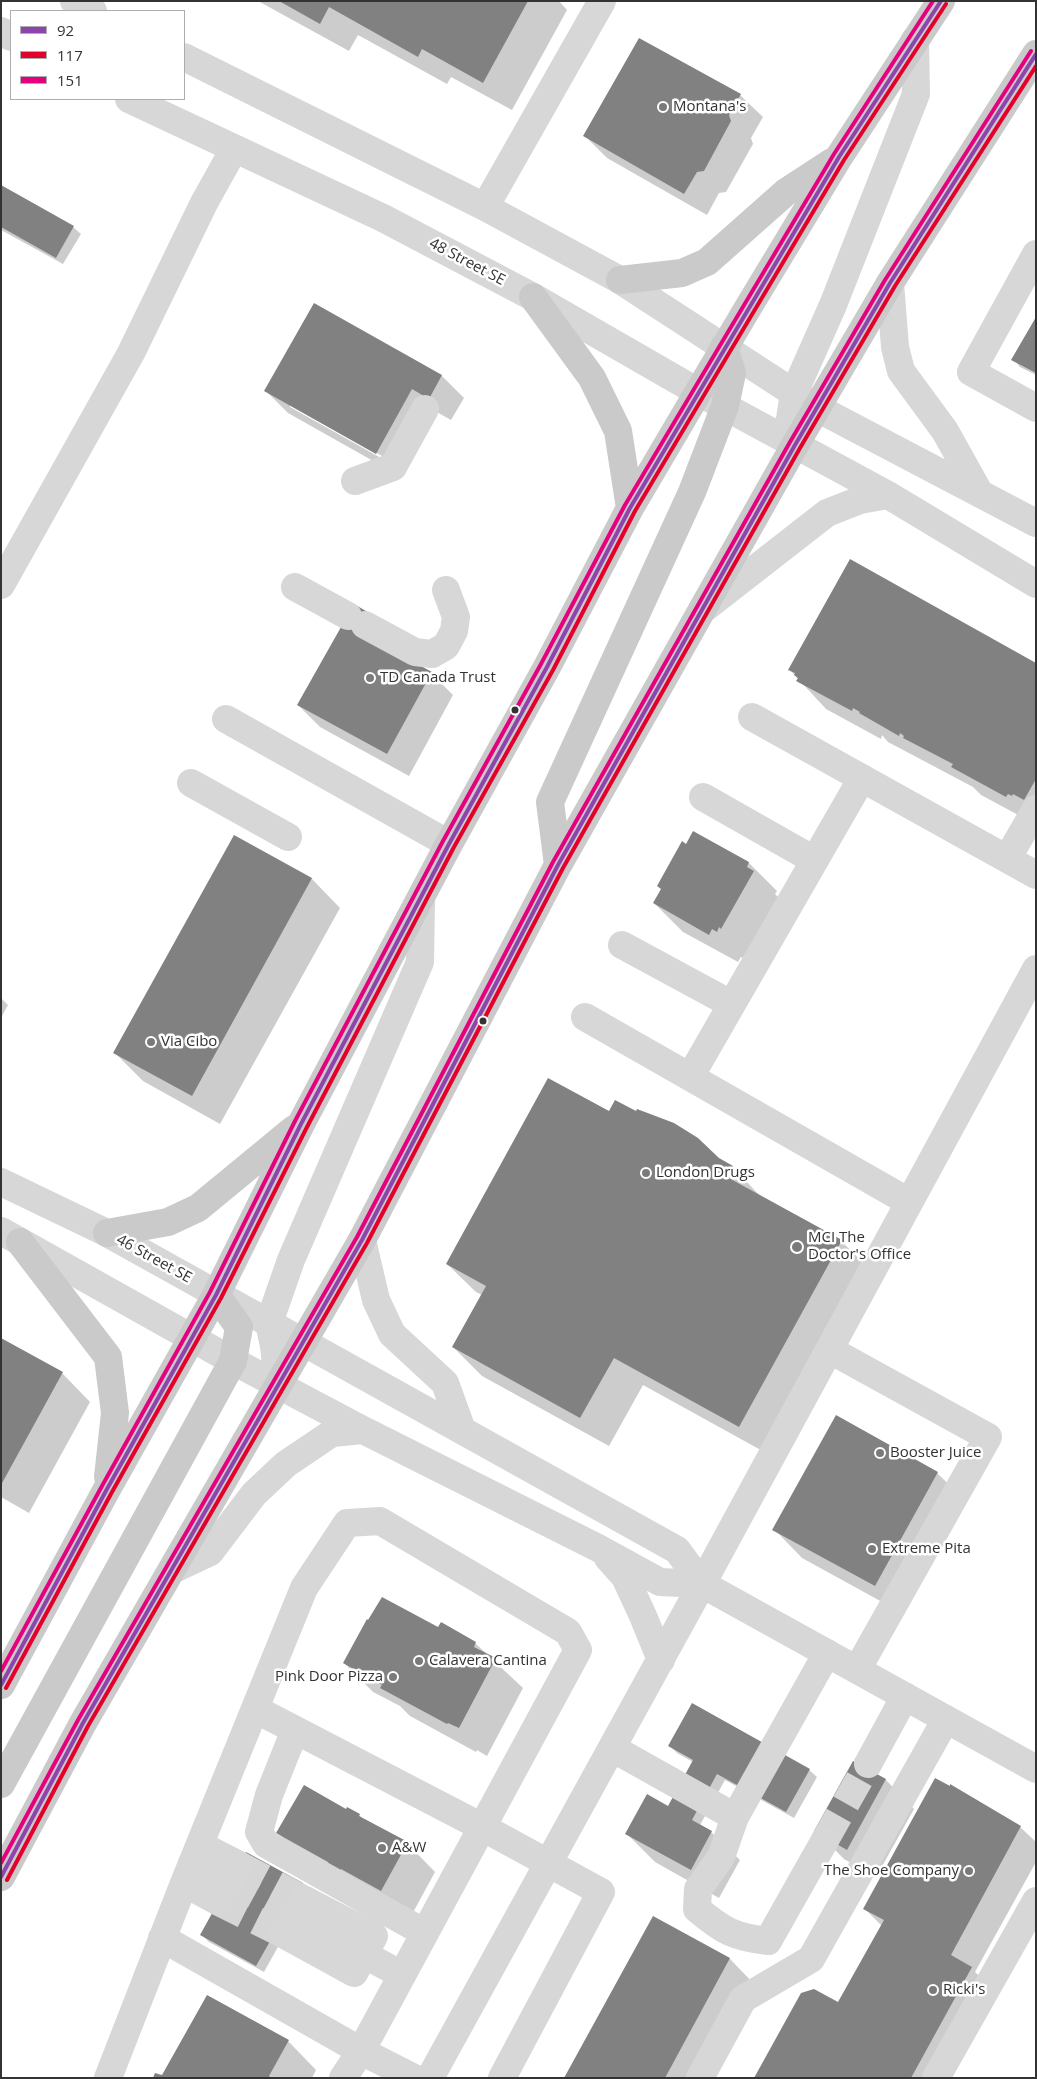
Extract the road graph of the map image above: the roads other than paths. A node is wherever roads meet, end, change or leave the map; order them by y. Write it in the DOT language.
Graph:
graph roads {
  1 [pos="74,1"];
  2 [pos="602,1"];
  3 [pos="941,1"];
  4 [pos="91,10"];
  5 [pos="915,40"];
  6 [pos="1036,54"];
  7 [pos="185,58"];
  8 [pos="131,100"];
  9 [pos="234,149"];
  10 [pos="839,157"];
  11 [pos="485,207"];
  12 [pos="1036,254"];
  13 [pos="620,280"];
  14 [pos="890,283"];
  15 [pos="534,297"];
  16 [pos="724,347"];
  17 [pos="698,392"];
  18 [pos="794,393"];
  19 [pos="1033,399"];
  20 [pos="726,406"];
  21 [pos="817,408"];
  22 [pos="426,410"];
  23 [pos="795,445"];
  24 [pos="355,481"];
  25 [pos="979,492"];
  26 [pos="888,495"];
  27 [pos="630,508"];
  28 [pos="1036,524"];
  29 [pos="1036,584"];
  30 [pos="1,585"];
  31 [pos="295,587"];
  32 [pos="446,590"];
  33 [pos="705,608"];
  34 [pos="752,717"];
  35 [pos="226,719"];
  36 [pos="862,778"];
  37 [pos="191,783"];
  38 [pos="703,797"];
  39 [pos="1036,810"];
  40 [pos="288,837"];
  41 [pos="449,844"];
  42 [pos="1007,859"];
  43 [pos="814,860"];
  44 [pos="558,866"];
  45 [pos="1036,875"];
  46 [pos="421,900"];
  47 [pos="622,945"];
  48 [pos="1036,969"];
  49 [pos="732,1004"];
  50 [pos="585,1017"];
  51 [pos="690,1077"];
  52 [pos="300,1124"];
  53 [pos="1,1182"];
  54 [pos="909,1202"];
  55 [pos="106,1233"];
  56 [pos="10,1236"];
  57 [pos="362,1240"];
  58 [pos="216,1295"];
  59 [pos="269,1323"];
  60 [pos="191,1338"];
  61 [pos="303,1342"];
  62 [pos="830,1350"];
  63 [pos="233,1361"];
  64 [pos="278,1384"];
  65 [pos="364,1430"];
  66 [pos="462,1430"];
  67 [pos="106,1489"];
  68 [pos="598,1548"];
  69 [pos="172,1570"];
  70 [pos="702,1584"];
  71 [pos="827,1653"];
  72 [pos="661,1660"];
  73 [pos="857,1670"];
  74 [pos="1,1685"];
  75 [pos="905,1696"];
  76 [pos="255,1709"];
  77 [pos="946,1719"];
  78 [pos="295,1730"];
  79 [pos="612,1748"];
  80 [pos="868,1764"];
  81 [pos="1036,1768"];
  82 [pos="1,1784"];
  83 [pos="734,1817"];
  84 [pos="482,1827"];
  85 [pos="825,1840"];
  86 [pos="549,1863"];
  87 [pos="192,1864"];
  88 [pos="1,1877"];
  89 [pos="1036,1901"];
  90 [pos="293,1916"];
  91 [pos="425,1933"];
  92 [pos="162,1938"];
  93 [pos="402,1975"];
  94 [pos="361,2050"];
  95 [pos="108,2078"];
  96 [pos="343,2078"];
  97 [pos="414,2078"];
  98 [pos="430,2078"];
  99 [pos="502,2078"];
  100 [pos="700,2078"];
  101 [pos="936,2078"];
  1 -- 4 [label="street"];
  2 -- 11 [label="street"];
  3 -- 5 [label="main road"];
  5 -- 10 [label="main road"];
  5 -- 18 [label="street"];
  6 -- 14 [label="main road"];
  7 -- 11 [label="street"];
  8 -- 9 [label="street, 48 Street SE"];
  9 -- 15 [label="street, 48 Street SE"];
  9 -- 30 [label="street"];
  10 -- 13 [label="main road"];
  10 -- 16 [label="main road"];
  11 -- 13 [label="street"];
  12 -- 19 [label="street"];
  13 -- 16 [label="street"];
  14 -- 21 [label="main road"];
  14 -- 25 [label="street"];
  15 -- 17 [label="street, 48 Street SE"];
  15 -- 27 [label="main road"];
  16 -- 17 [label="main road"];
  16 -- 18 [label="street"];
  16 -- 20 [label="main road"];
  17 -- 20 [label="street, 48 Street SE"];
  17 -- 27 [label="main road"];
  18 -- 21 [label="street"];
  18 -- 23 [label="street"];
  20 -- 23 [label="street, 48 Street SE"];
  20 -- 44 [label="main road"];
  21 -- 23 [label="main road"];
  21 -- 25 [label="street"];
  22 -- 24 [label="street"];
  23 -- 26 [label="street, 48 Street SE"];
  23 -- 33 [label="main road"];
  25 -- 28 [label="street"];
  26 -- 29 [label="street, 48 Street SE"];
  26 -- 33 [label="street"];
  27 -- 41 [label="main road"];
  31 -- 32 [label="street"];
  33 -- 44 [label="main road"];
  34 -- 36 [label="street"];
  35 -- 41 [label="street"];
  36 -- 42 [label="street"];
  36 -- 43 [label="street"];
  37 -- 40 [label="street"];
  38 -- 43 [label="street"];
  39 -- 42 [label="street"];
  41 -- 46 [label="main road"];
  42 -- 45 [label="street"];
  43 -- 49 [label="street"];
  44 -- 57 [label="main road"];
  46 -- 52 [label="main road"];
  46 -- 59 [label="street"];
  47 -- 49 [label="street"];
  48 -- 54 [label="street"];
  49 -- 51 [label="street"];
  50 -- 51 [label="street"];
  51 -- 54 [label="street"];
  52 -- 55 [label="main road"];
  52 -- 58 [label="main road"];
  53 -- 55 [label="street, 46 Street SE"];
  54 -- 62 [label="street"];
  55 -- 58 [label="street, 46 Street SE"];
  56 -- 60 [label="street"];
  56 -- 67 [label="main road"];
  57 -- 61 [label="main road"];
  57 -- 66 [label="street"];
  58 -- 59 [label="street, 46 Street SE"];
  58 -- 60 [label="main road"];
  58 -- 63 [label="main road"];
  59 -- 61 [label="street, 46 Street SE"];
  59 -- 64 [label="street"];
  60 -- 63 [label="street"];
  60 -- 67 [label="main road"];
  61 -- 64 [label="main road"];
  61 -- 66 [label="street, 46 Street SE"];
  62 -- 70 [label="street"];
  62 -- 73 [label="street"];
  63 -- 64 [label="street"];
  63 -- 82 [label="main road"];
  64 -- 65 [label="street"];
  64 -- 69 [label="main road"];
  65 -- 68 [label="street"];
  65 -- 69 [label="street"];
  66 -- 70 [label="street, 46 Street SE"];
  67 -- 74 [label="main road"];
  68 -- 70 [label="street"];
  68 -- 72 [label="street"];
  69 -- 88 [label="main road"];
  70 -- 71 [label="street"];
  70 -- 72 [label="street"];
  71 -- 73 [label="street"];
  71 -- 83 [label="street"];
  72 -- 79 [label="street"];
  73 -- 75 [label="street"];
  75 -- 77 [label="street"];
  75 -- 80 [label="street"];
  76 -- 78 [label="street"];
  76 -- 84 [label="street"];
  76 -- 87 [label="street"];
  77 -- 81 [label="street"];
  77 -- 100 [label="street"];
  78 -- 84 [label="street"];
  78 -- 91 [label="street"];
  79 -- 83 [label="street"];
  79 -- 86 [label="street"];
  83 -- 85 [label="street"];
  84 -- 86 [label="street"];
  84 -- 91 [label="street"];
  86 -- 98 [label="street"];
  86 -- 99 [label="street"];
  87 -- 87 [label="street"];
  87 -- 92 [label="street"];
  89 -- 101 [label="street"];
  90 -- 93 [label="street"];
  91 -- 93 [label="street"];
  92 -- 94 [label="street"];
  92 -- 95 [label="street"];
  93 -- 94 [label="street"];
  94 -- 96 [label="street"];
  94 -- 97 [label="street"];
}
